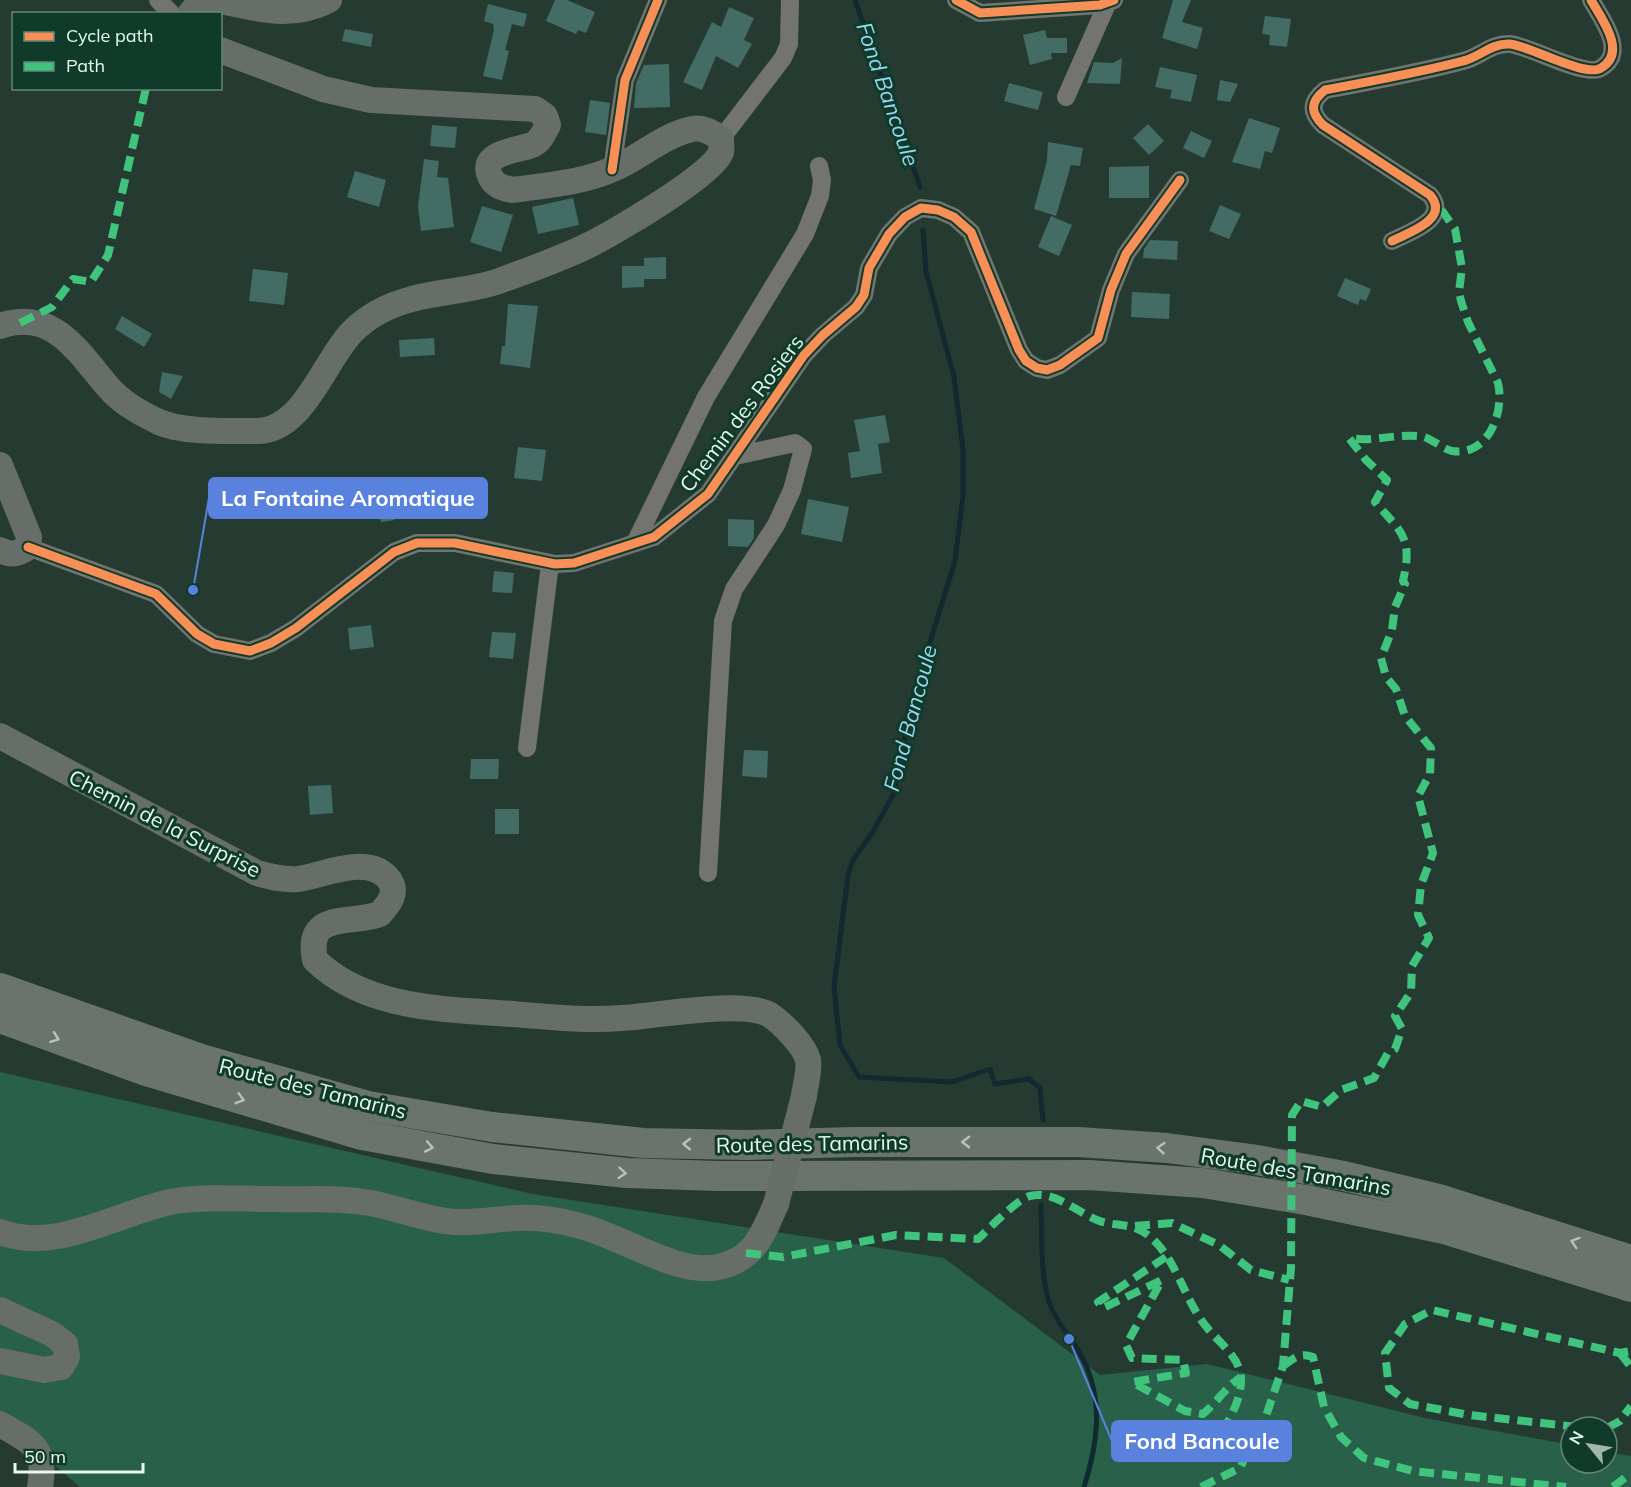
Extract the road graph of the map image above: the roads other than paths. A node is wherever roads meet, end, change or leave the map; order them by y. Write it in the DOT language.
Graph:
graph roads {
  1 [pos="158,0"];
  2 [pos="215,0"];
  3 [pos="329,0"];
  4 [pos="658,0"];
  5 [pos="790,0"];
  6 [pos="956,0"];
  7 [pos="1591,0"];
  8 [pos="1111,2"];
  9 [pos="170,12"];
  10 [pos="192,12"];
  11 [pos="222,51"];
  12 [pos="1066,97"];
  13 [pos="721,139"];
  14 [pos="819,166"];
  15 [pos="612,170"];
  16 [pos="1180,180"];
  17 [pos="1392,241"];
  18 [pos="0,326"];
  19 [pos="735,456"];
  20 [pos="0,465"];
  21 [pos="635,543"];
  22 [pos="28,547"];
  23 [pos="0,550"];
  24 [pos="550,564"];
  25 [pos="0,736"];
  26 [pos="527,748"];
  27 [pos="708,873"];
  28 [pos="0,988"];
  29 [pos="0,1018"];
  30 [pos="0,1232"];
  31 [pos="1631,1260"];
  32 [pos="1631,1287"];
  33 [pos="0,1310"];
  34 [pos="0,1360"];
  35 [pos="0,1424"];
  36 [pos="40,1487"];
  1 -- 9 [label="street"];
  2 -- 3 [label="main road"];
  2 -- 10 [label="main road"];
  4 -- 15 [label="street"];
  5 -- 13 [label="street"];
  6 -- 8 [label="street"];
  7 -- 17 [label="street"];
  8 -- 12 [label="street"];
  11 -- 15 [label="main road"];
  13 -- 15 [label="main road"];
  13 -- 18 [label="main road"];
  14 -- 21 [label="street"];
  16 -- 19 [label="street, Chemin des Rosiers"];
  19 -- 21 [label="street, Chemin des Rosiers"];
  19 -- 27 [label="street"];
  20 -- 22 [label="main road"];
  21 -- 24 [label="street, Chemin des Rosiers"];
  22 -- 23 [label="main road"];
  22 -- 24 [label="street, Chemin des Rosiers"];
  24 -- 26 [label="street"];
  25 -- 30 [label="main road, Chemin de la Surprise, bridge"];
  31 -- 28 [label="highway, Route des Tamarins, one-way"];
  29 -- 32 [label="highway, Route des Tamarins, one-way"];
  33 -- 34 [label="main road"];
  35 -- 36 [label="main road"];
}
